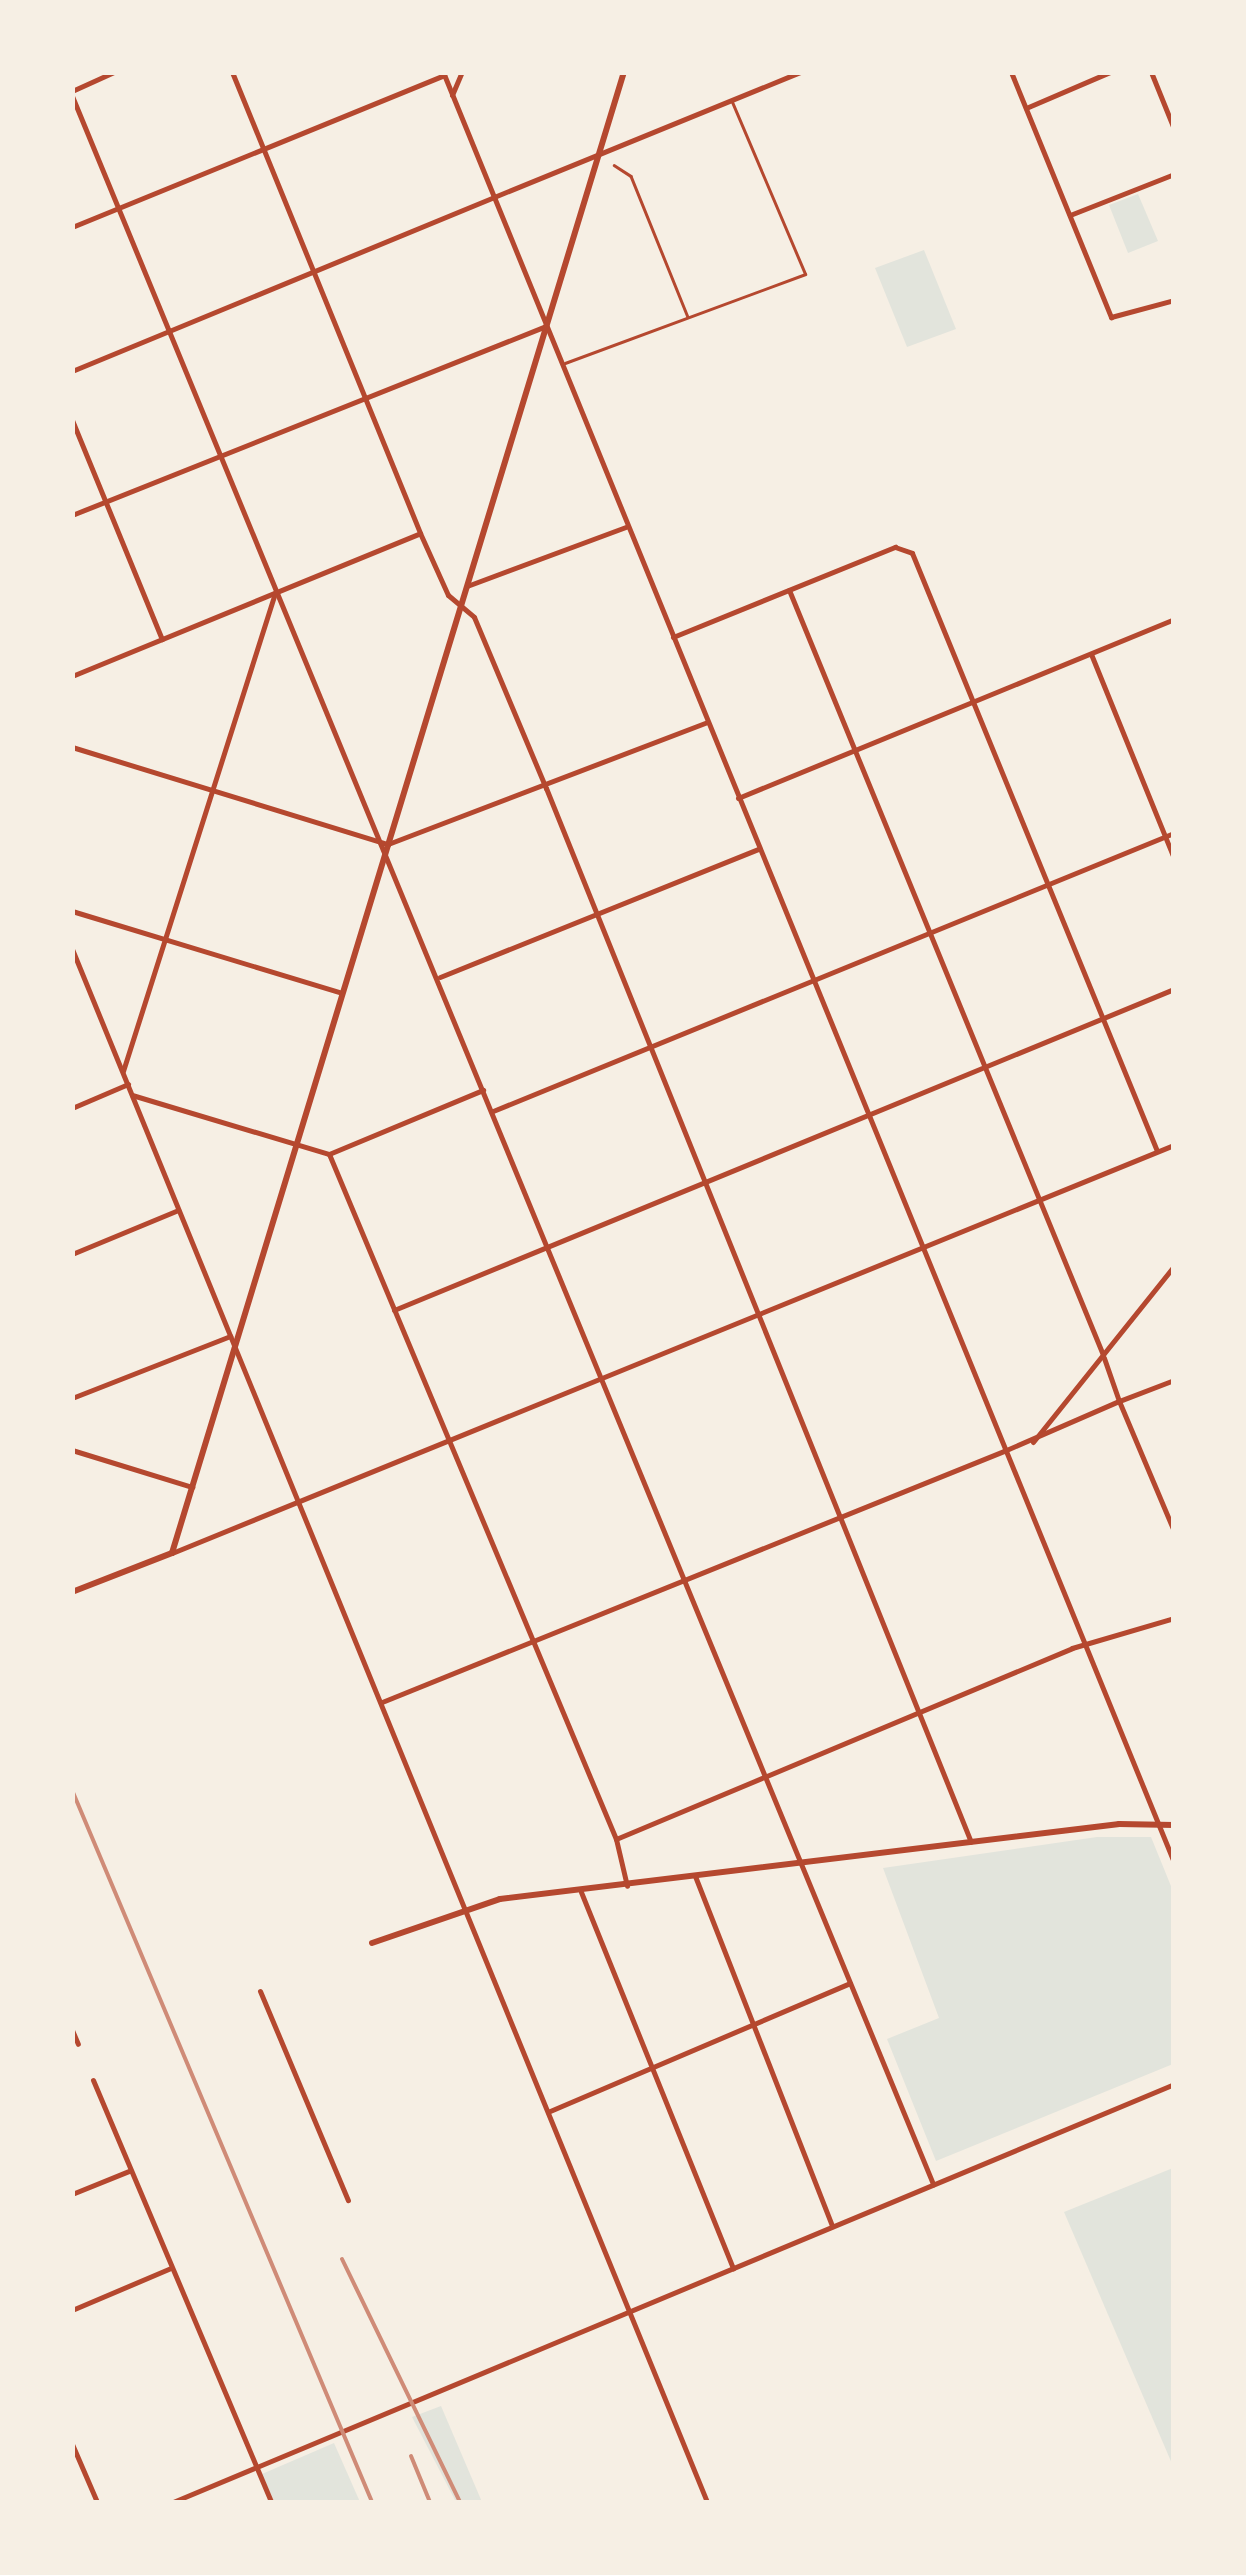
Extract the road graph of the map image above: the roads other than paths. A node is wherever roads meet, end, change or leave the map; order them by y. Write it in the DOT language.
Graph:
graph roads {
  1 [pos="114,72"];
  2 [pos="232,72"];
  3 [pos="462,72"];
  4 [pos="624,72"];
  5 [pos="800,72"];
  6 [pos="1011,72"];
  7 [pos="1110,72"];
  8 [pos="1151,72"];
  9 [pos="443,74"];
  10 [pos="787,75"];
  11 [pos="72,94"];
  12 [pos="452,95"];
  13 [pos="732,101"];
  14 [pos="1026,108"];
  15 [pos="1174,129"];
  16 [pos="263,148"];
  17 [pos="600,156"];
  18 [pos="614,165"];
  19 [pos="1174,174"];
  20 [pos="494,197"];
  21 [pos="120,208"];
  22 [pos="1070,216"];
  23 [pos="72,227"];
  24 [pos="314,272"];
  25 [pos="1174,300"];
  26 [pos="688,317"];
  27 [pos="546,326"];
  28 [pos="171,332"];
  29 [pos="560,365"];
  30 [pos="72,371"];
  31 [pos="364,393"];
  32 [pos="72,420"];
  33 [pos="220,454"];
  34 [pos="108,500"];
  35 [pos="72,515"];
  36 [pos="626,527"];
  37 [pos="420,533"];
  38 [pos="467,586"];
  39 [pos="789,590"];
  40 [pos="276,593"];
  41 [pos="460,606"];
  42 [pos="1174,618"];
  43 [pos="673,637"];
  44 [pos="162,639"];
  45 [pos="1091,654"];
  46 [pos="72,676"];
  47 [pos="972,702"];
  48 [pos="707,722"];
  49 [pos="72,747"];
  50 [pos="854,750"];
  51 [pos="546,788"];
  52 [pos="211,791"];
  53 [pos="738,798"];
  54 [pos="1174,833"];
  55 [pos="1165,837"];
  56 [pos="388,844"];
  57 [pos="759,849"];
  58 [pos="1174,858"];
  59 [pos="1050,884"];
  60 [pos="72,911"];
  61 [pos="597,912"];
  62 [pos="929,932"];
  63 [pos="166,940"];
  64 [pos="72,949"];
  65 [pos="76,966"];
  66 [pos="440,977"];
  67 [pos="812,981"];
  68 [pos="1174,989"];
  69 [pos="342,993"];
  70 [pos="1102,1018"];
  71 [pos="652,1048"];
  72 [pos="983,1066"];
  73 [pos="124,1071"];
  74 [pos="128,1084"];
  75 [pos="484,1090"];
  76 [pos="132,1094"];
  77 [pos="72,1108"];
  78 [pos="494,1111"];
  79 [pos="868,1115"];
  80 [pos="298,1143"];
  81 [pos="1174,1145"];
  82 [pos="1157,1151"];
  83 [pos="329,1154"];
  84 [pos="706,1182"];
  85 [pos="1038,1198"];
  86 [pos="178,1210"];
  87 [pos="549,1246"];
  88 [pos="921,1247"];
  89 [pos="72,1254"];
  90 [pos="1174,1266"];
  91 [pos="394,1310"];
  92 [pos="762,1314"];
  93 [pos="230,1336"];
  94 [pos="235,1349"];
  95 [pos="1104,1358"];
  96 [pos="604,1379"];
  97 [pos="1174,1380"];
  98 [pos="72,1398"];
  99 [pos="1119,1402"];
  100 [pos="1034,1442"];
  101 [pos="448,1444"];
  102 [pos="72,1450"];
  103 [pos="1004,1451"];
  104 [pos="192,1487"];
  105 [pos="298,1506"];
  106 [pos="842,1512"];
  107 [pos="1174,1531"];
  108 [pos="172,1553"];
  109 [pos="685,1578"];
  110 [pos="72,1592"];
  111 [pos="1174,1618"];
  112 [pos="532,1640"];
  113 [pos="1081,1646"];
  114 [pos="382,1702"];
  115 [pos="922,1711"];
  116 [pos="765,1778"];
  117 [pos="1158,1823"];
  118 [pos="1174,1825"];
  119 [pos="616,1839"];
  120 [pos="970,1842"];
  121 [pos="1174,1862"];
  122 [pos="801,1864"];
  123 [pos="694,1876"];
  124 [pos="627,1886"];
  125 [pos="582,1892"];
  126 [pos="465,1905"];
  127 [pos="372,1943"];
  128 [pos="851,1983"];
  129 [pos="260,1991"];
  130 [pos="750,2024"];
  131 [pos="72,2030"];
  132 [pos="78,2044"];
  133 [pos="649,2068"];
  134 [pos="93,2080"];
  135 [pos="1174,2084"];
  136 [pos="550,2112"];
  137 [pos="129,2171"];
  138 [pos="933,2184"];
  139 [pos="72,2194"];
  140 [pos="348,2200"];
  141 [pos="832,2227"];
  142 [pos="172,2268"];
  143 [pos="733,2268"];
  144 [pos="72,2310"];
  145 [pos="630,2312"];
  146 [pos="72,2444"];
  147 [pos="256,2467"];
  148 [pos="97,2502"];
  149 [pos="173,2502"];
  150 [pos="271,2502"];
  151 [pos="707,2502"];
  1 -- 11 [label="street"];
  2 -- 16 [label="street"];
  3 -- 12 [label="street"];
  4 -- 17 [label="main road"];
  5 -- 10 [label="street"];
  6 -- 14 [label="street"];
  7 -- 14 [label="street"];
  8 -- 15 [label="street"];
  9 -- 12 [label="street"];
  9 -- 16 [label="street"];
  10 -- 13 [label="street"];
  11 -- 21 [label="street"];
  12 -- 20 [label="street"];
  13 -- 17 [label="street"];
  13 -- 26 [label="lane"];
  14 -- 22 [label="street"];
  16 -- 21 [label="street"];
  16 -- 24 [label="street"];
  17 -- 20 [label="street"];
  17 -- 27 [label="main road"];
  18 -- 26 [label="lane"];
  19 -- 22 [label="street"];
  20 -- 24 [label="street"];
  20 -- 27 [label="street"];
  21 -- 23 [label="street"];
  21 -- 28 [label="street"];
  22 -- 25 [label="street"];
  24 -- 28 [label="street"];
  24 -- 31 [label="street"];
  26 -- 29 [label="lane"];
  27 -- 29 [label="street"];
  27 -- 31 [label="street"];
  27 -- 38 [label="main road"];
  28 -- 30 [label="street"];
  28 -- 33 [label="street"];
  29 -- 36 [label="street"];
  31 -- 33 [label="street"];
  31 -- 37 [label="street"];
  32 -- 34 [label="street"];
  33 -- 34 [label="street"];
  33 -- 40 [label="street"];
  34 -- 35 [label="street"];
  34 -- 44 [label="street"];
  36 -- 38 [label="street"];
  36 -- 43 [label="street"];
  37 -- 40 [label="street"];
  37 -- 41 [label="street"];
  38 -- 41 [label="main road"];
  39 -- 43 [label="street"];
  39 -- 47 [label="street"];
  39 -- 50 [label="street"];
  40 -- 44 [label="street"];
  40 -- 52 [label="street"];
  40 -- 56 [label="street"];
  41 -- 51 [label="street"];
  41 -- 56 [label="main road"];
  42 -- 45 [label="street"];
  43 -- 48 [label="street"];
  44 -- 46 [label="street"];
  45 -- 47 [label="street"];
  45 -- 55 [label="street"];
  47 -- 50 [label="street"];
  47 -- 59 [label="street"];
  48 -- 51 [label="street"];
  48 -- 53 [label="street"];
  49 -- 52 [label="street"];
  50 -- 53 [label="street"];
  50 -- 62 [label="street"];
  51 -- 56 [label="street"];
  51 -- 61 [label="street"];
  52 -- 56 [label="street"];
  52 -- 63 [label="street"];
  53 -- 57 [label="street"];
  54 -- 55 [label="street"];
  55 -- 58 [label="street"];
  55 -- 59 [label="street"];
  56 -- 66 [label="street"];
  56 -- 69 [label="main road"];
  57 -- 61 [label="street"];
  57 -- 67 [label="street"];
  59 -- 62 [label="street"];
  59 -- 70 [label="street"];
  60 -- 63 [label="street"];
  61 -- 66 [label="street"];
  61 -- 71 [label="street"];
  62 -- 67 [label="street"];
  62 -- 72 [label="street"];
  63 -- 69 [label="street"];
  63 -- 73 [label="street"];
  64 -- 65 [label="street"];
  65 -- 73 [label="street"];
  66 -- 75 [label="street"];
  67 -- 71 [label="street"];
  67 -- 79 [label="street"];
  68 -- 70 [label="street"];
  69 -- 80 [label="main road"];
  70 -- 72 [label="street"];
  70 -- 82 [label="street"];
  71 -- 78 [label="street"];
  71 -- 84 [label="street"];
  72 -- 79 [label="street"];
  72 -- 85 [label="street"];
  73 -- 74 [label="street"];
  74 -- 76 [label="street"];
  74 -- 77 [label="street"];
  75 -- 78 [label="street"];
  75 -- 83 [label="street"];
  76 -- 80 [label="street"];
  76 -- 86 [label="street"];
  78 -- 87 [label="street"];
  79 -- 84 [label="street"];
  79 -- 88 [label="street"];
  80 -- 83 [label="street"];
  80 -- 94 [label="main road"];
  81 -- 82 [label="street"];
  82 -- 85 [label="street"];
  83 -- 91 [label="street"];
  84 -- 87 [label="street"];
  84 -- 92 [label="street"];
  85 -- 88 [label="street"];
  85 -- 95 [label="street"];
  86 -- 89 [label="street"];
  86 -- 93 [label="street"];
  87 -- 91 [label="street"];
  87 -- 96 [label="street"];
  88 -- 92 [label="street"];
  88 -- 103 [label="street"];
  90 -- 95 [label="street"];
  91 -- 101 [label="street"];
  92 -- 96 [label="street"];
  92 -- 106 [label="street"];
  93 -- 94 [label="street"];
  93 -- 98 [label="street"];
  94 -- 104 [label="main road"];
  94 -- 105 [label="street"];
  95 -- 99 [label="street"];
  95 -- 100 [label="street"];
  96 -- 101 [label="street"];
  96 -- 109 [label="street"];
  97 -- 99 [label="street"];
  99 -- 100 [label="street"];
  99 -- 107 [label="street"];
  100 -- 103 [label="street"];
  101 -- 105 [label="street"];
  101 -- 112 [label="street"];
  102 -- 104 [label="street"];
  103 -- 106 [label="street"];
  103 -- 113 [label="street"];
  104 -- 108 [label="main road"];
  105 -- 108 [label="street"];
  105 -- 114 [label="street"];
  106 -- 109 [label="street"];
  106 -- 115 [label="street"];
  108 -- 110 [label="main road"];
  109 -- 112 [label="street"];
  109 -- 116 [label="street"];
  111 -- 113 [label="street"];
  112 -- 114 [label="street"];
  112 -- 119 [label="street"];
  113 -- 115 [label="street"];
  113 -- 117 [label="street"];
  114 -- 126 [label="street"];
  115 -- 116 [label="street"];
  115 -- 120 [label="street"];
  116 -- 119 [label="street"];
  116 -- 122 [label="street"];
  117 -- 118 [label="main road"];
  117 -- 120 [label="main road"];
  117 -- 121 [label="street"];
  119 -- 124 [label="street"];
  120 -- 122 [label="main road"];
  122 -- 123 [label="main road"];
  122 -- 128 [label="street"];
  123 -- 124 [label="main road"];
  123 -- 130 [label="street"];
  124 -- 125 [label="main road"];
  125 -- 126 [label="main road"];
  125 -- 133 [label="street"];
  126 -- 127 [label="main road"];
  126 -- 136 [label="street"];
  128 -- 130 [label="street"];
  128 -- 138 [label="street"];
  129 -- 140 [label="street"];
  130 -- 133 [label="street"];
  130 -- 141 [label="street"];
  131 -- 132 [label="street"];
  133 -- 136 [label="street"];
  133 -- 143 [label="street"];
  134 -- 137 [label="street"];
  135 -- 138 [label="street"];
  136 -- 145 [label="street"];
  137 -- 139 [label="street"];
  137 -- 142 [label="street"];
  138 -- 141 [label="street"];
  141 -- 143 [label="street"];
  142 -- 144 [label="street"];
  142 -- 147 [label="street"];
  143 -- 145 [label="street"];
  145 -- 147 [label="street"];
  145 -- 151 [label="street"];
  146 -- 148 [label="street"];
  147 -- 149 [label="street"];
  147 -- 150 [label="street"];
}
